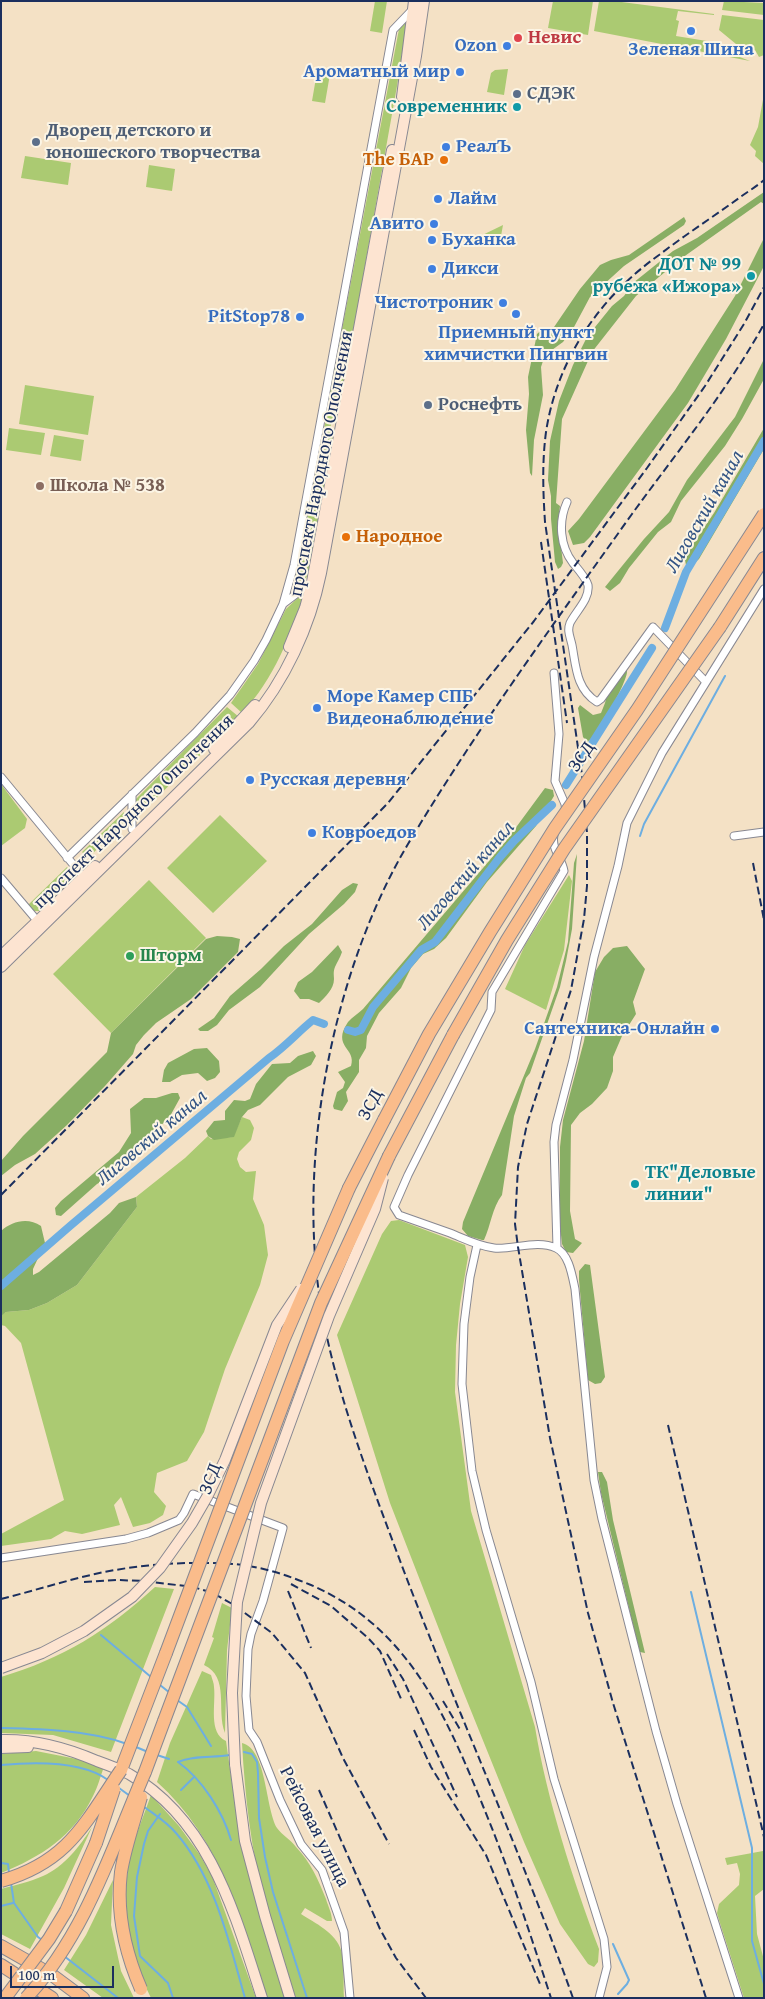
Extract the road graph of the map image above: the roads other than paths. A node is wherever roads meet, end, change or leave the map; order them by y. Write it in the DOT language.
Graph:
graph roads {
  1 [pos="424,1"];
  2 [pos="432,1"];
  3 [pos="414,5"];
  4 [pos="422,19"];
  5 [pos="568,502"];
  6 [pos="764,514"];
  7 [pos="764,558"];
  8 [pos="312,582"];
  9 [pos="764,589"];
  10 [pos="282,604"];
  11 [pos="554,673"];
  12 [pos="705,681"];
  13 [pos="1,777"];
  14 [pos="132,794"];
  15 [pos="132,829"];
  16 [pos="764,832"];
  17 [pos="734,836"];
  18 [pos="67,858"];
  19 [pos="1,878"];
  20 [pos="85,879"];
  21 [pos="40,924"];
  22 [pos="1,956"];
  23 [pos="1,967"];
  24 [pos="389,1156"];
  25 [pos="477,1245"];
  26 [pos="557,1248"];
  27 [pos="313,1270"];
  28 [pos="1,1558"];
  29 [pos="1,1668"];
  30 [pos="1,1740"];
  31 [pos="1,1748"];
  32 [pos="74,1752"];
  33 [pos="121,1770"];
  34 [pos="145,1772"];
  35 [pos="1,1880"];
  36 [pos="1,1946"];
  37 [pos="1,1967"];
  38 [pos="144,1993"];
  39 [pos="5,1998"];
  40 [pos="26,1998"];
  41 [pos="52,1998"];
  42 [pos="83,1998"];
  43 [pos="262,1998"];
  44 [pos="290,1998"];
  45 [pos="350,1998"];
  46 [pos="599,1998"];
  47 [pos="739,1998"];
  1 -- 4 [label="main road, проспект Народного Ополчения"];
  2 -- 4 [label="main road"];
  3 -- 8 [label="main road, проспект Народного Ополчения"];
  3 -- 10 [label="street"];
  4 -- 20 [label="main road, проспект Народного Ополчения"];
  5 -- 12 [label="street"];
  6 -- 27 [label="highway, ЗСД, bridge"];
  7 -- 24 [label="highway, ЗСД, bridge"];
  8 -- 10 [label="street"];
  8 -- 15 [label="main road, проспект Народного Ополчения"];
  9 -- 12 [label="street"];
  10 -- 14 [label="street"];
  11 -- 25 [label="street"];
  12 -- 26 [label="street"];
  13 -- 18 [label="street"];
  14 -- 15 [label="street"];
  14 -- 18 [label="street"];
  15 -- 20 [label="main road, проспект Народного Ополчения"];
  16 -- 17 [label="street"];
  18 -- 20 [label="street"];
  19 -- 21 [label="street"];
  20 -- 21 [label="main road, проспект Народного Ополчения"];
  21 -- 22 [label="main road, проспект Народного Ополчения"];
  21 -- 23 [label="main road, проспект Народного Ополчения"];
  24 -- 34 [label="highway, ЗСД, bridge"];
  24 -- 44 [label="main road, bridge"];
  25 -- 26 [label="street"];
  25 -- 46 [label="street"];
  26 -- 47 [label="street"];
  27 -- 29 [label="main road, bridge"];
  27 -- 33 [label="highway, ЗСД, bridge"];
  28 -- 45 [label="street, Рейсовая улица"];
  30 -- 32 [label="main road"];
  31 -- 32 [label="main road"];
  32 -- 43 [label="main road"];
  33 -- 35 [label="highway, bridge"];
  33 -- 39 [label="highway, bridge"];
  34 -- 38 [label="highway, bridge"];
  34 -- 40 [label="highway, bridge"];
  36 -- 42 [label="highway"];
  37 -- 41 [label="highway"];
}
